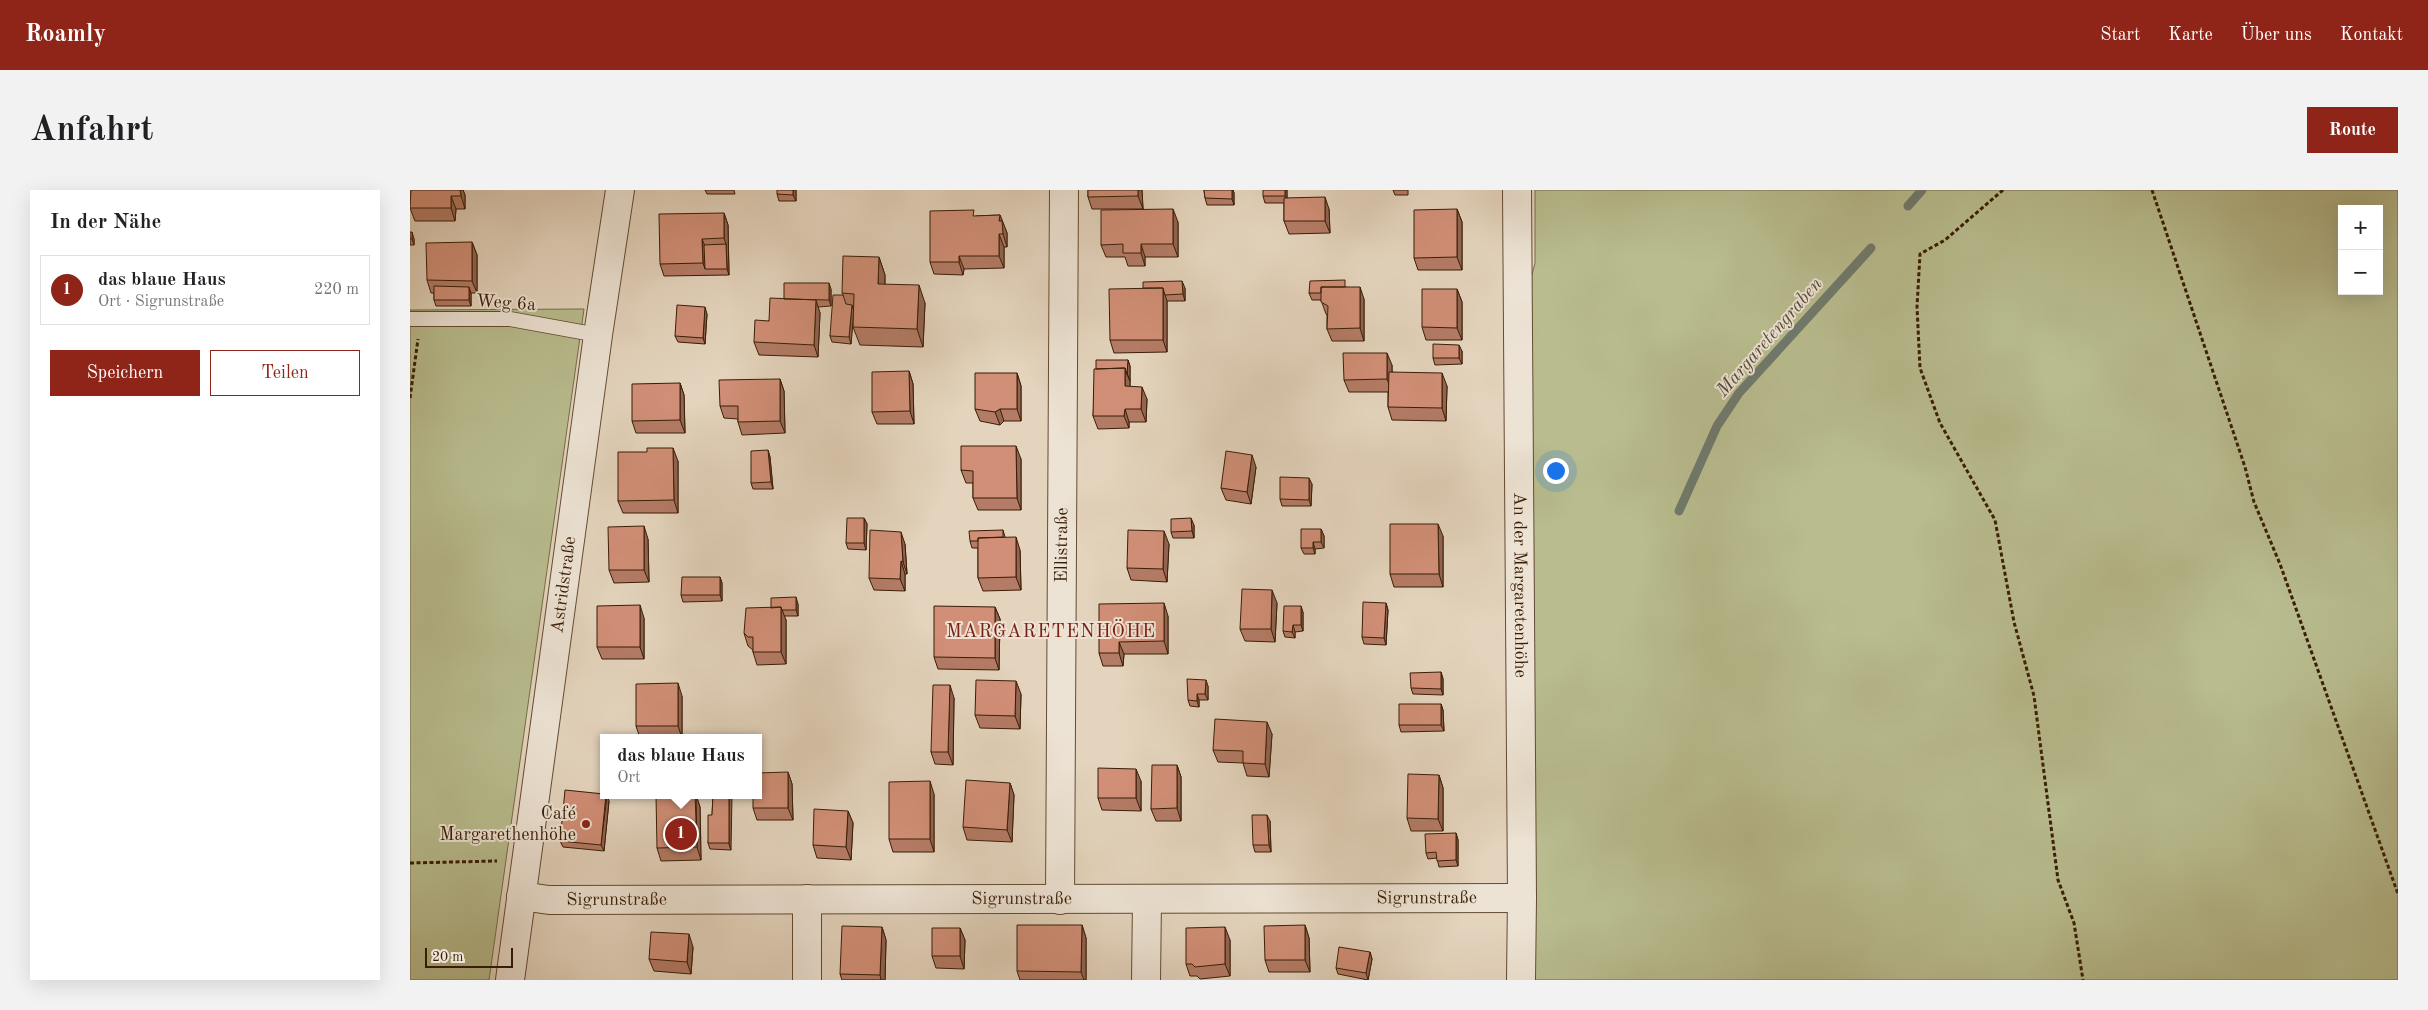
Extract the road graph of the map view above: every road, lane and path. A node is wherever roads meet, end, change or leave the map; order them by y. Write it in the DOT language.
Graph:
graph roads {
  1 [pos="620,190"];
  2 [pos="1064,190"];
  3 [pos="1517,190"];
  4 [pos="2003,190"];
  5 [pos="2152,190"];
  6 [pos="415,319"];
  7 [pos="598,335"];
  8 [pos="410,398"];
  9 [pos="410,863"];
  10 [pos="526,863"];
  11 [pos="2398,894"];
  12 [pos="521,896"];
  13 [pos="1522,898"];
  14 [pos="807,899"];
  15 [pos="1060,900"];
  16 [pos="1147,900"];
  17 [pos="510,980"];
  18 [pos="807,980"];
  19 [pos="1146,980"];
  20 [pos="1521,980"];
  21 [pos="2083,980"];
  1 -- 7 [label="street, Astridstraße"];
  2 -- 15 [label="street, Ellistraße"];
  3 -- 13 [label="street, An der Margaretenhöhe"];
  4 -- 21 [label="path"];
  5 -- 11 [label="path"];
  6 -- 7 [label="lane, Weg 6a"];
  6 -- 8 [label="path"];
  7 -- 10 [label="street, Astridstraße"];
  9 -- 10 [label="path"];
  10 -- 12 [label="street, Astridstraße"];
  12 -- 14 [label="street, Sigrunstraße"];
  12 -- 17 [label="street, Astridstraße"];
  13 -- 16 [label="street, Sigrunstraße"];
  13 -- 20 [label="street, An der Margaretenhöhe"];
  14 -- 15 [label="street, Sigrunstraße"];
  14 -- 18 [label="street"];
  15 -- 16 [label="street, Sigrunstraße"];
  16 -- 19 [label="street"];
}
